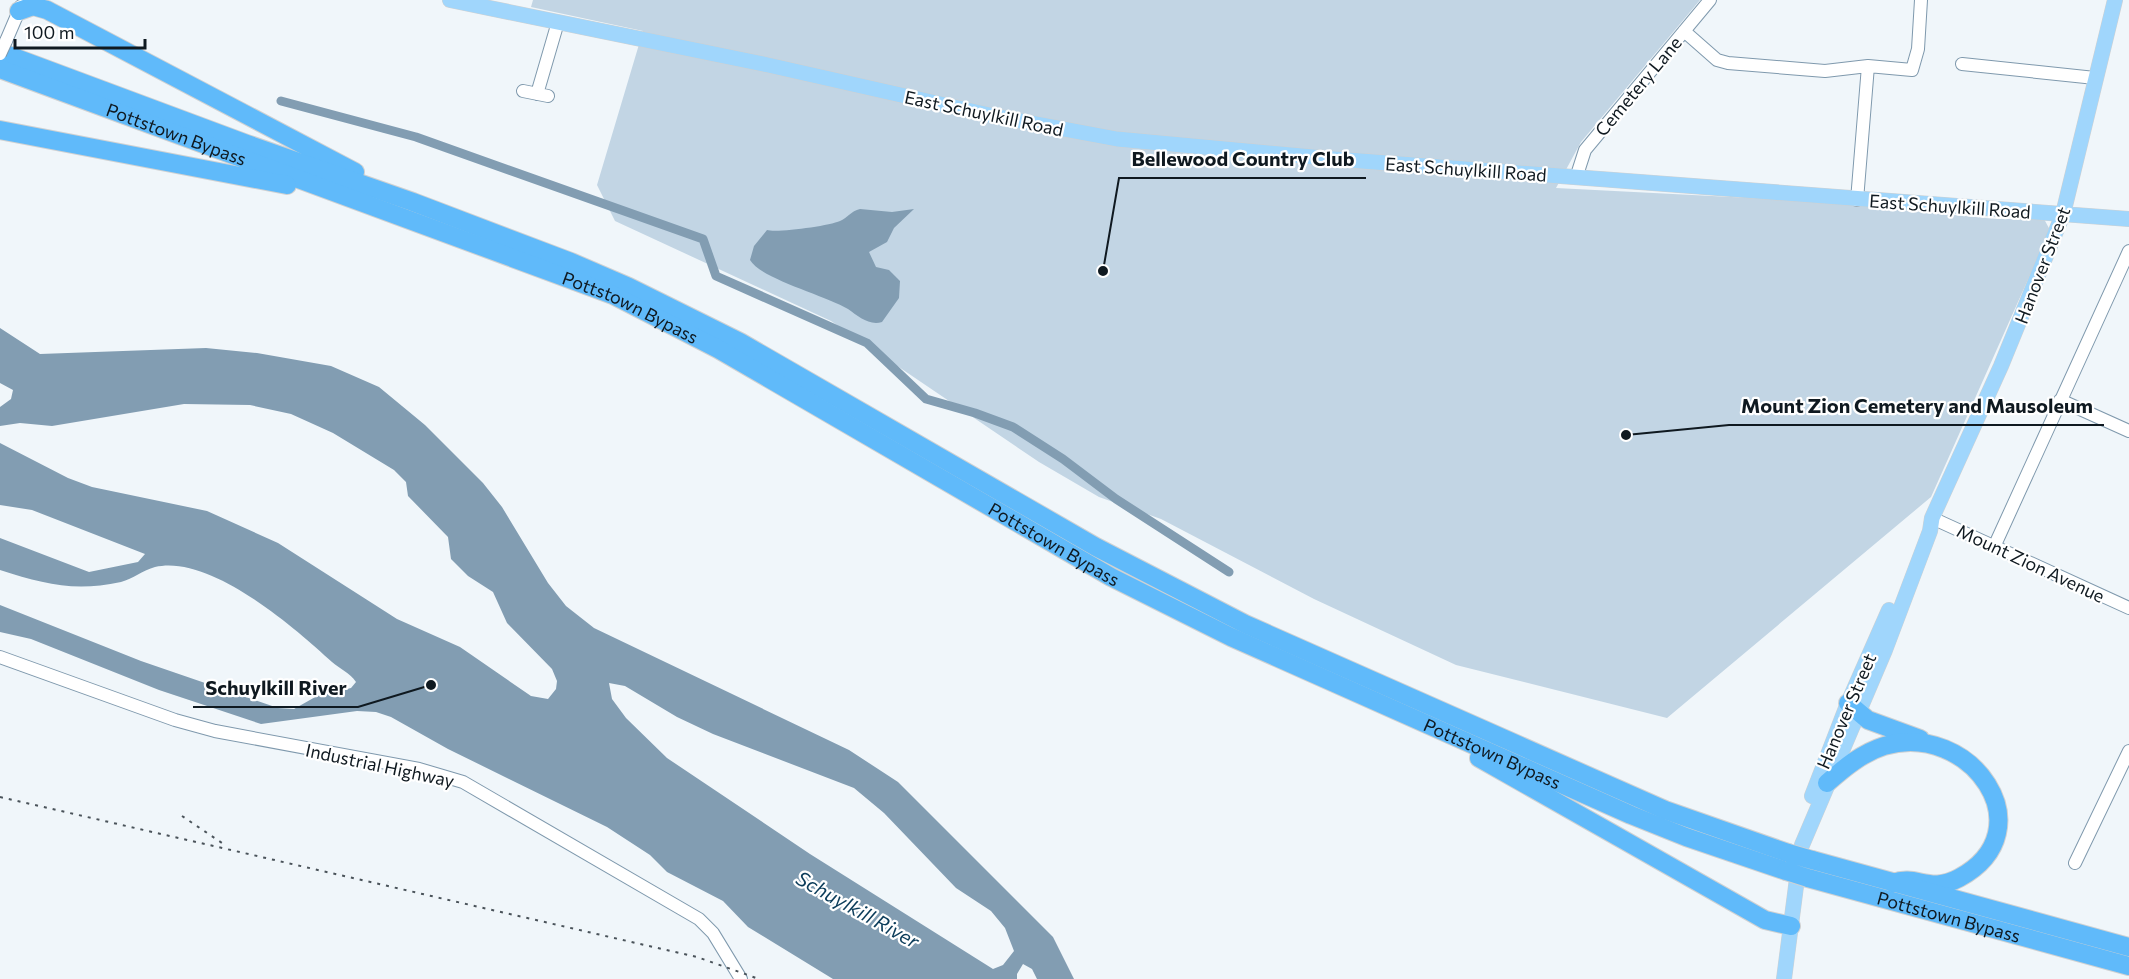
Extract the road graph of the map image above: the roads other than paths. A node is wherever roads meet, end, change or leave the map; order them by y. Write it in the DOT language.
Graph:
graph roads {
  1 [pos="450,0"];
  2 [pos="1710,0"];
  3 [pos="1921,0"];
  4 [pos="2115,0"];
  5 [pos="44,5"];
  6 [pos="22,6"];
  7 [pos="558,22"];
  8 [pos="1684,32"];
  9 [pos="2,49"];
  10 [pos="1962,64"];
  11 [pos="1868,66"];
  12 [pos="0,69"];
  13 [pos="2095,78"];
  14 [pos="523,91"];
  15 [pos="0,130"];
  16 [pos="1576,178"];
  17 [pos="1857,200"];
  18 [pos="413,202"];
  19 [pos="2063,214"];
  20 [pos="2129,219"];
  21 [pos="480,246"];
  22 [pos="2129,250"];
  23 [pos="2060,400"];
  24 [pos="2129,431"];
  25 [pos="1932,518"];
  26 [pos="1994,547"];
  27 [pos="2129,608"];
  28 [pos="0,657"];
  29 [pos="1853,707"];
  30 [pos="1427,725"];
  31 [pos="2129,751"];
  32 [pos="1955,753"];
  33 [pos="1827,783"];
  34 [pos="1800,853"];
  35 [pos="2075,863"];
  36 [pos="1893,883"];
  37 [pos="1791,926"];
  38 [pos="2129,947"];
  39 [pos="2129,966"];
  40 [pos="741,979"];
  41 [pos="1784,979"];
  1 -- 7 [label="main road, East Schuylkill Road"];
  2 -- 8 [label="street, Cemetery Lane"];
  3 -- 11 [label="street"];
  4 -- 13 [label="main road, Hanover Street"];
  5 -- 6 [label="highway"];
  5 -- 18 [label="highway"];
  6 -- 9 [label="street"];
  7 -- 14 [label="street"];
  7 -- 16 [label="main road, East Schuylkill Road"];
  8 -- 11 [label="street"];
  8 -- 16 [label="street, Cemetery Lane"];
  9 -- 18 [label="highway, Pottstown Bypass"];
  10 -- 13 [label="street"];
  11 -- 17 [label="street"];
  12 -- 21 [label="highway, Pottstown Bypass"];
  13 -- 19 [label="main road, Hanover Street"];
  15 -- 21 [label="highway"];
  16 -- 17 [label="main road, East Schuylkill Road"];
  17 -- 19 [label="main road, East Schuylkill Road"];
  18 -- 34 [label="highway, Pottstown Bypass"];
  19 -- 20 [label="main road, East Schuylkill Road"];
  19 -- 25 [label="main road, Hanover Street"];
  21 -- 30 [label="highway, Pottstown Bypass"];
  22 -- 23 [label="street"];
  23 -- 24 [label="street"];
  23 -- 26 [label="street"];
  25 -- 26 [label="street, Mount Zion Avenue"];
  25 -- 29 [label="main road, Hanover Street"];
  26 -- 27 [label="street, Mount Zion Avenue"];
  28 -- 40 [label="street, Industrial Highway"];
  29 -- 32 [label="highway"];
  29 -- 33 [label="main road, Hanover Street"];
  29 -- 34 [label="main road, Hanover Street"];
  30 -- 37 [label="highway"];
  30 -- 39 [label="highway, Pottstown Bypass, bridge"];
  31 -- 35 [label="street"];
  32 -- 33 [label="highway"];
  32 -- 36 [label="highway"];
  33 -- 34 [label="main road, Hanover Street"];
  34 -- 36 [label="highway, Pottstown Bypass"];
  34 -- 37 [label="main road, Hanover Street"];
  36 -- 38 [label="highway, Pottstown Bypass"];
  37 -- 41 [label="main road, Hanover Street"];
}
